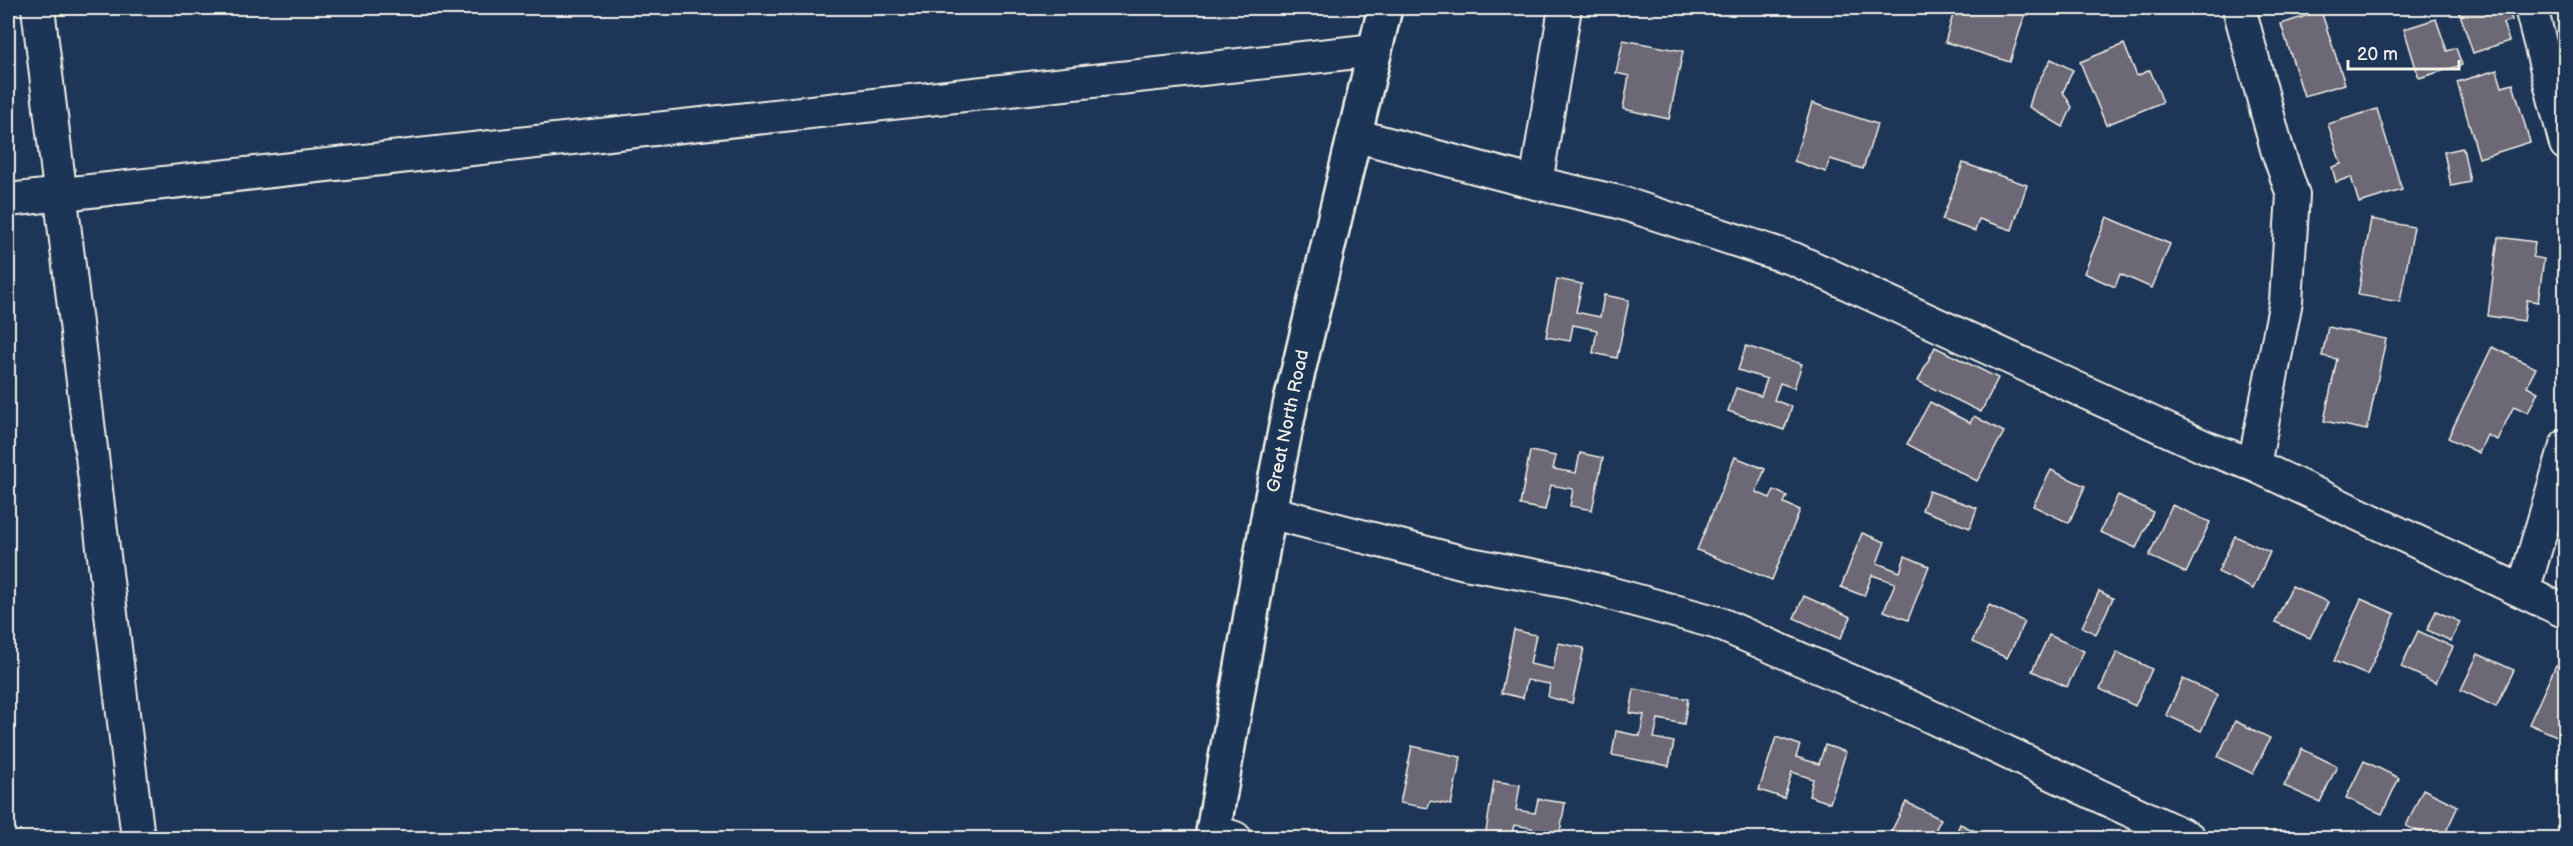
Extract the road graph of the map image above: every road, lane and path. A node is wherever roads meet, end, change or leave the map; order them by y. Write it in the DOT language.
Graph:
graph roads {
  1 [pos="38,8"];
  2 [pos="1385,8"];
  3 [pos="1565,8"];
  4 [pos="2239,8"];
  5 [pos="2530,8"];
  6 [pos="1375,50"];
  7 [pos="1354,135"];
  8 [pos="2565,144"];
  9 [pos="1536,183"];
  10 [pos="61,193"];
  11 [pos="8,200"];
  12 [pos="2565,446"];
  13 [pos="2254,465"];
  14 [pos="1269,512"];
  15 [pos="2523,591"];
  16 [pos="2565,612"];
  17 [pos="1220,836"];
  18 [pos="138,838"];
  19 [pos="2189,838"];
  1 -- 10 [label="street"];
  2 -- 6 [label="highway, Great North Road"];
  3 -- 9 [label="street"];
  4 -- 13 [label="street"];
  5 -- 8 [label="street"];
  6 -- 7 [label="highway, Great North Road"];
  6 -- 10 [label="street"];
  7 -- 9 [label="street"];
  7 -- 14 [label="highway, Great North Road"];
  9 -- 13 [label="street"];
  10 -- 11 [label="street"];
  10 -- 18 [label="street"];
  12 -- 15 [label="street"];
  13 -- 15 [label="street"];
  14 -- 17 [label="highway, Great North Road"];
  14 -- 19 [label="street"];
  15 -- 16 [label="street"];
}
